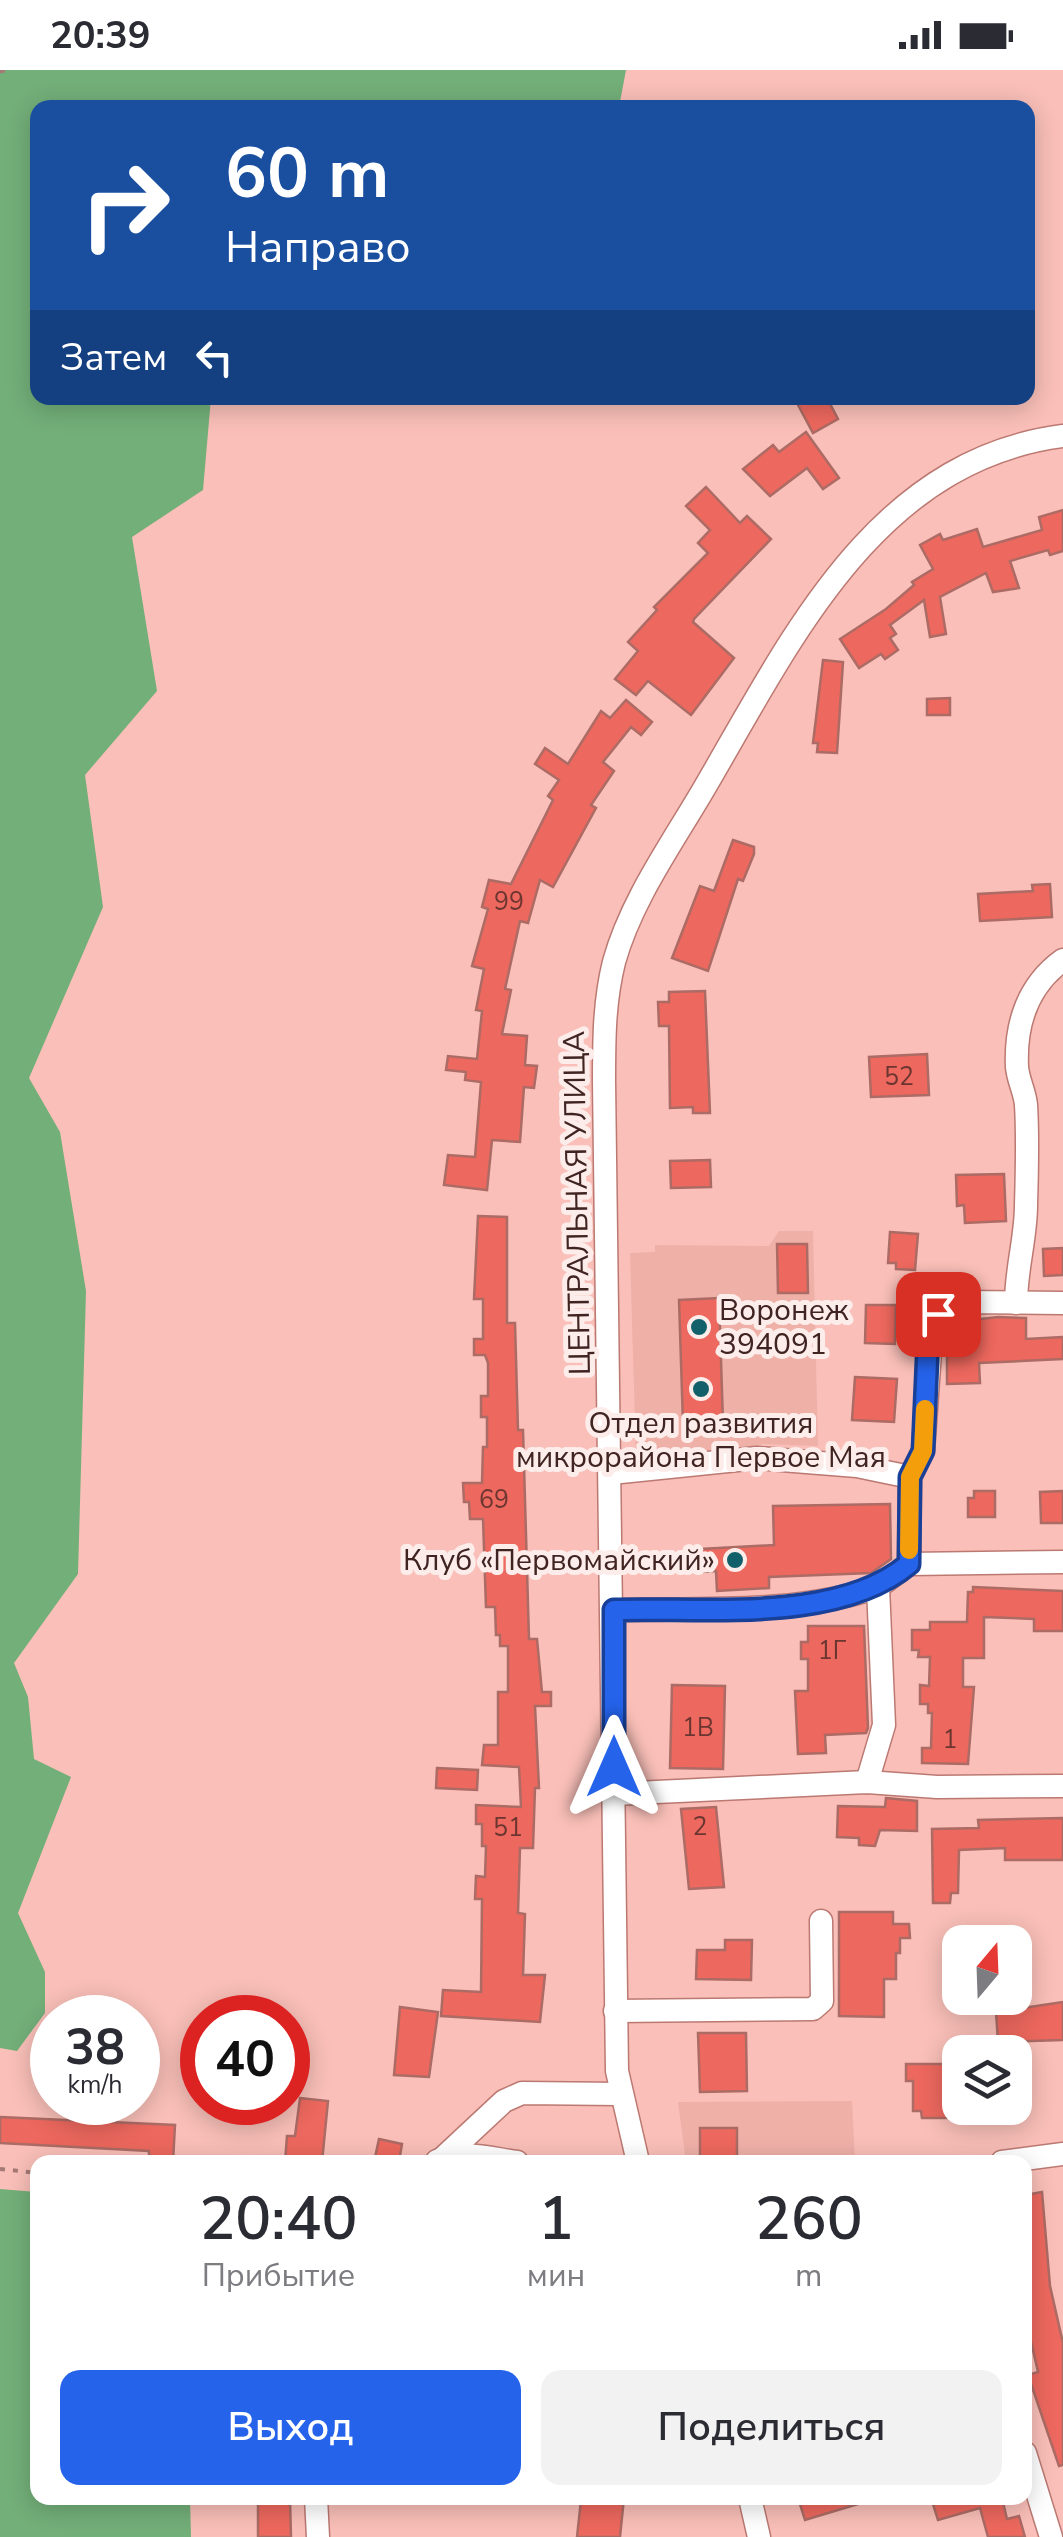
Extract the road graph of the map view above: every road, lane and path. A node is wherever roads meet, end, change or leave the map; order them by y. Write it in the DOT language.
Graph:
graph roads {
  1 [pos="1063,436"];
  2 [pos="1063,960"];
  3 [pos="1063,1303"];
  4 [pos="1016,1304"];
  5 [pos="611,1472"];
  6 [pos="910,1477"];
  7 [pos="1063,1562"];
  8 [pos="909,1564"];
  9 [pos="878,1588"];
  10 [pos="614,1610"];
  11 [pos="867,1782"];
  12 [pos="1063,1786"];
  13 [pos="614,1794"];
  14 [pos="821,1921"];
  15 [pos="615,2011"];
  16 [pos="620,2094"];
  17 [pos="1063,2154"];
  18 [pos="445,2155"];
  19 [pos="636,2155"];
  20 [pos="1032,2158"];
  21 [pos="0,2169"];
  22 [pos="30,2172"];
  23 [pos="1032,2477"];
  24 [pos="316,2505"];
  25 [pos="752,2505"];
  26 [pos="318,2537"];
  27 [pos="759,2537"];
  28 [pos="1050,2537"];
  1 -- 5 [label="street, ЦЕНТРАЛЬНАЯ УЛИЦА"];
  2 -- 4 [label="street"];
  3 -- 4 [label="street"];
  4 -- 6 [label="street"];
  5 -- 6 [label="street"];
  5 -- 10 [label="street, ЦЕНТРАЛЬНАЯ УЛИЦА"];
  6 -- 8 [label="street"];
  7 -- 8 [label="street"];
  8 -- 9 [label="street"];
  9 -- 10 [label="street"];
  9 -- 11 [label="street"];
  10 -- 13 [label="street, ЦЕНТРАЛЬНАЯ УЛИЦА"];
  11 -- 12 [label="street"];
  11 -- 13 [label="street"];
  13 -- 15 [label="street, ЦЕНТРАЛЬНАЯ УЛИЦА"];
  14 -- 15 [label="street"];
  15 -- 16 [label="street, ЦЕНТРАЛЬНАЯ УЛИЦА"];
  16 -- 18 [label="street"];
  16 -- 19 [label="street, ЦЕНТРАЛЬНАЯ УЛИЦА"];
  17 -- 20 [label="street"];
  21 -- 22 [label="path"];
  23 -- 28 [label="street"];
  24 -- 26 [label="street"];
  25 -- 27 [label="street"];
}
